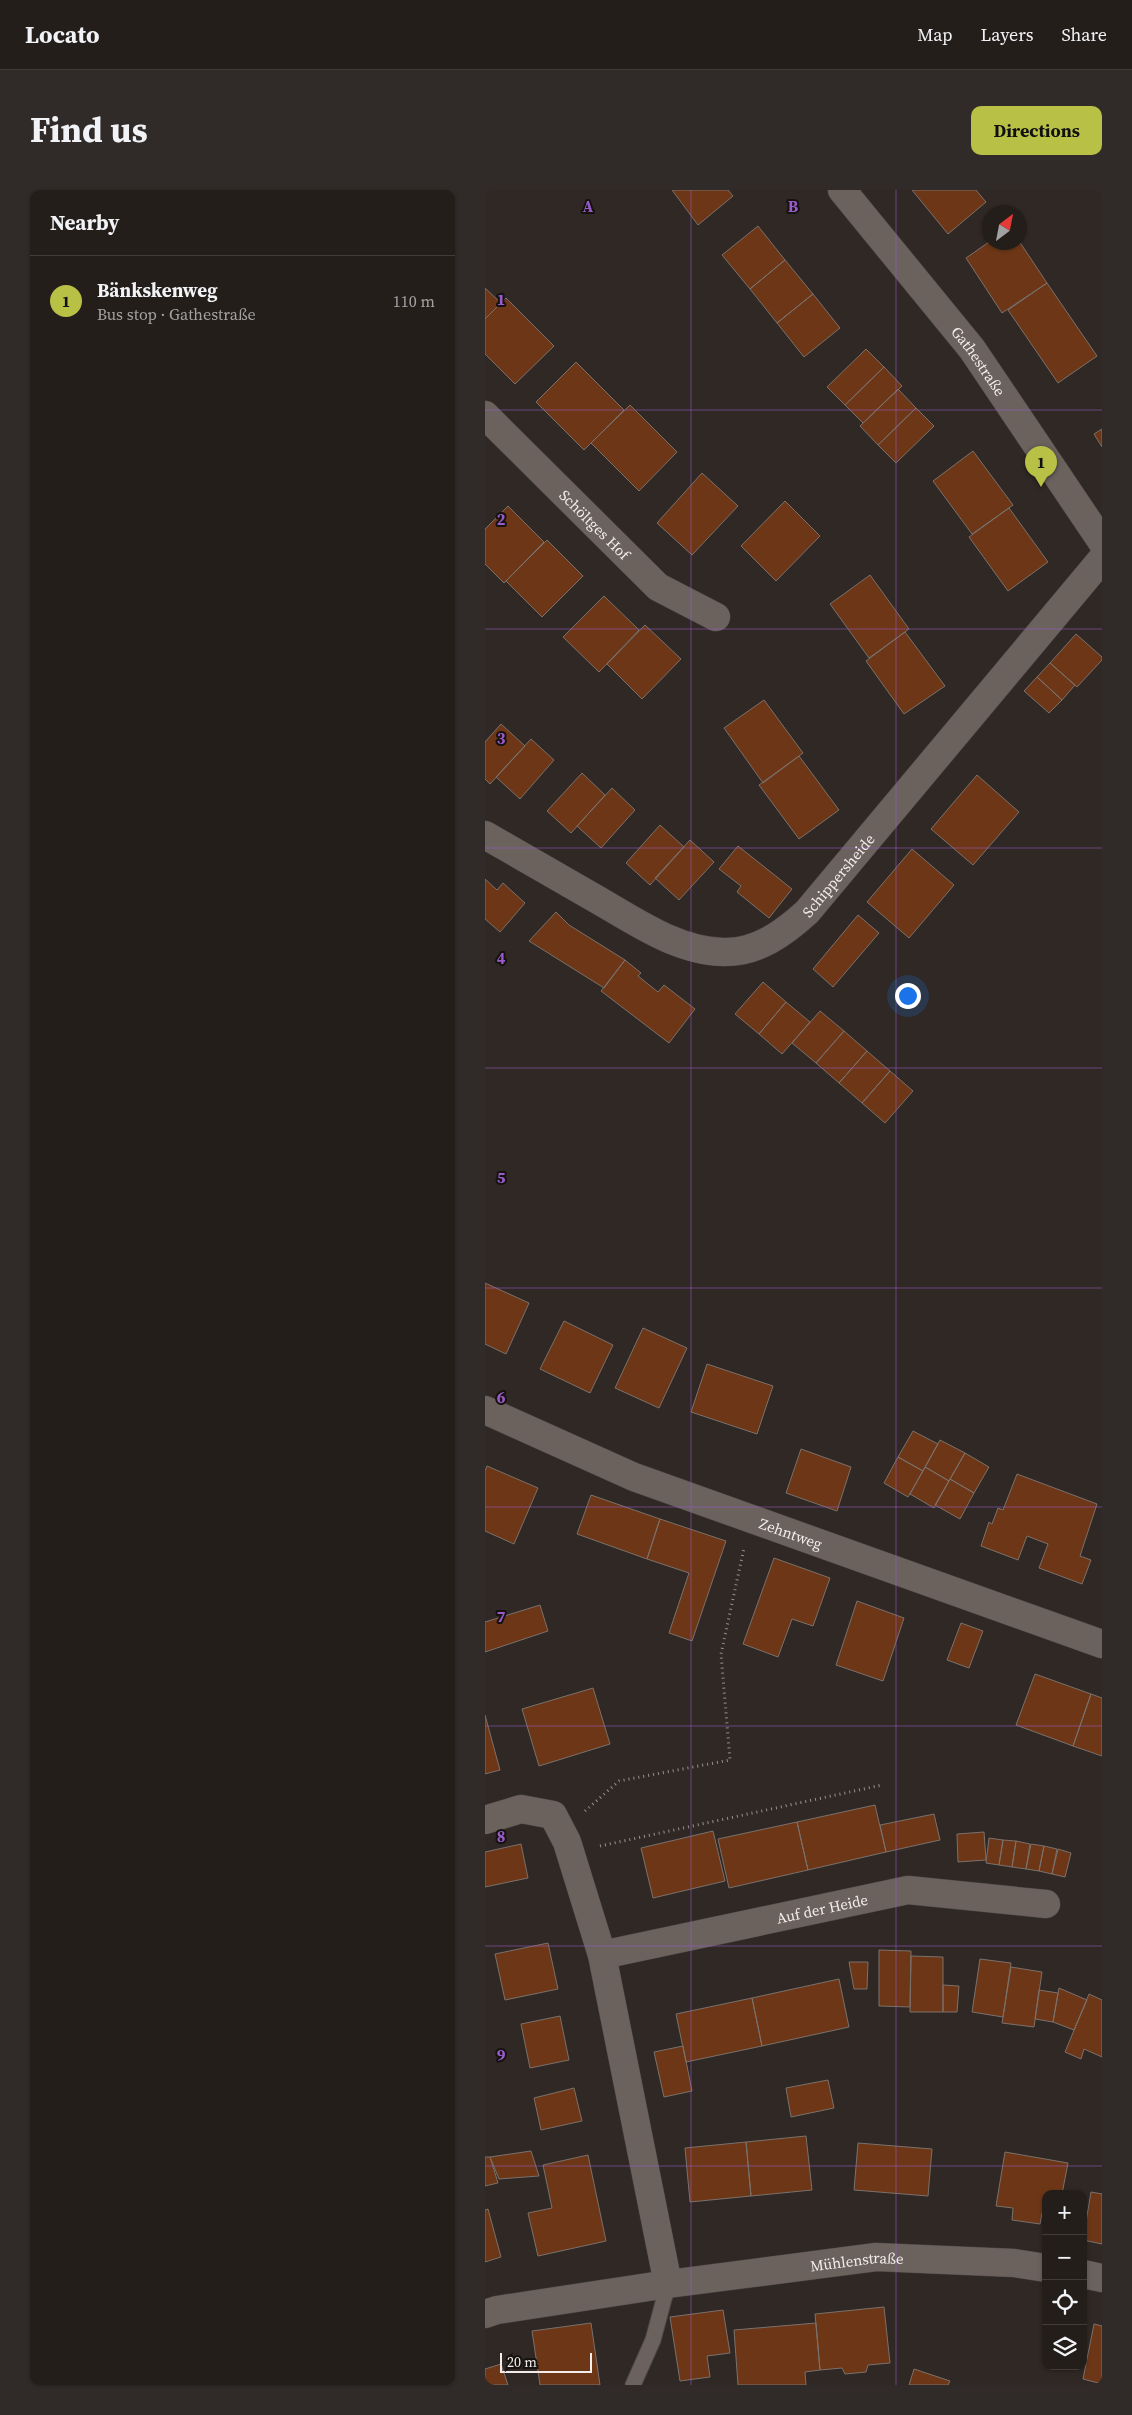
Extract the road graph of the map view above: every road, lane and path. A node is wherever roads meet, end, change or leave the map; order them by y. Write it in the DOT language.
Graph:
graph roads {
  1 [pos="842,190"];
  2 [pos="485,415"];
  3 [pos="1102,542"];
  4 [pos="1102,559"];
  5 [pos="716,617"];
  6 [pos="485,835"];
  7 [pos="485,1410"];
  8 [pos="750,1518"];
  9 [pos="1102,1644"];
  10 [pos="883,1785"];
  11 [pos="586,1817"];
  12 [pos="485,1820"];
  13 [pos="570,1852"];
  14 [pos="1046,1904"];
  15 [pos="602,1955"];
  16 [pos="1042,2267"];
  17 [pos="1087,2275"];
  18 [pos="1102,2278"];
  19 [pos="669,2284"];
  20 [pos="485,2314"];
  21 [pos="633,2385"];
  1 -- 3 [label="street, Gathestraße"];
  2 -- 5 [label="street, Schöltges Hof"];
  4 -- 6 [label="street, Schippersheide"];
  7 -- 8 [label="street, Zehntweg"];
  8 -- 9 [label="street, Zehntweg"];
  8 -- 11 [label="path"];
  10 -- 13 [label="path"];
  12 -- 13 [label="street"];
  13 -- 15 [label="street"];
  14 -- 15 [label="street, Auf der Heide"];
  15 -- 19 [label="street"];
  16 -- 19 [label="street, Mühlenstraße"];
  17 -- 18 [label="street"];
  19 -- 20 [label="street, Mühlenstraße"];
  19 -- 21 [label="lane"];
}
